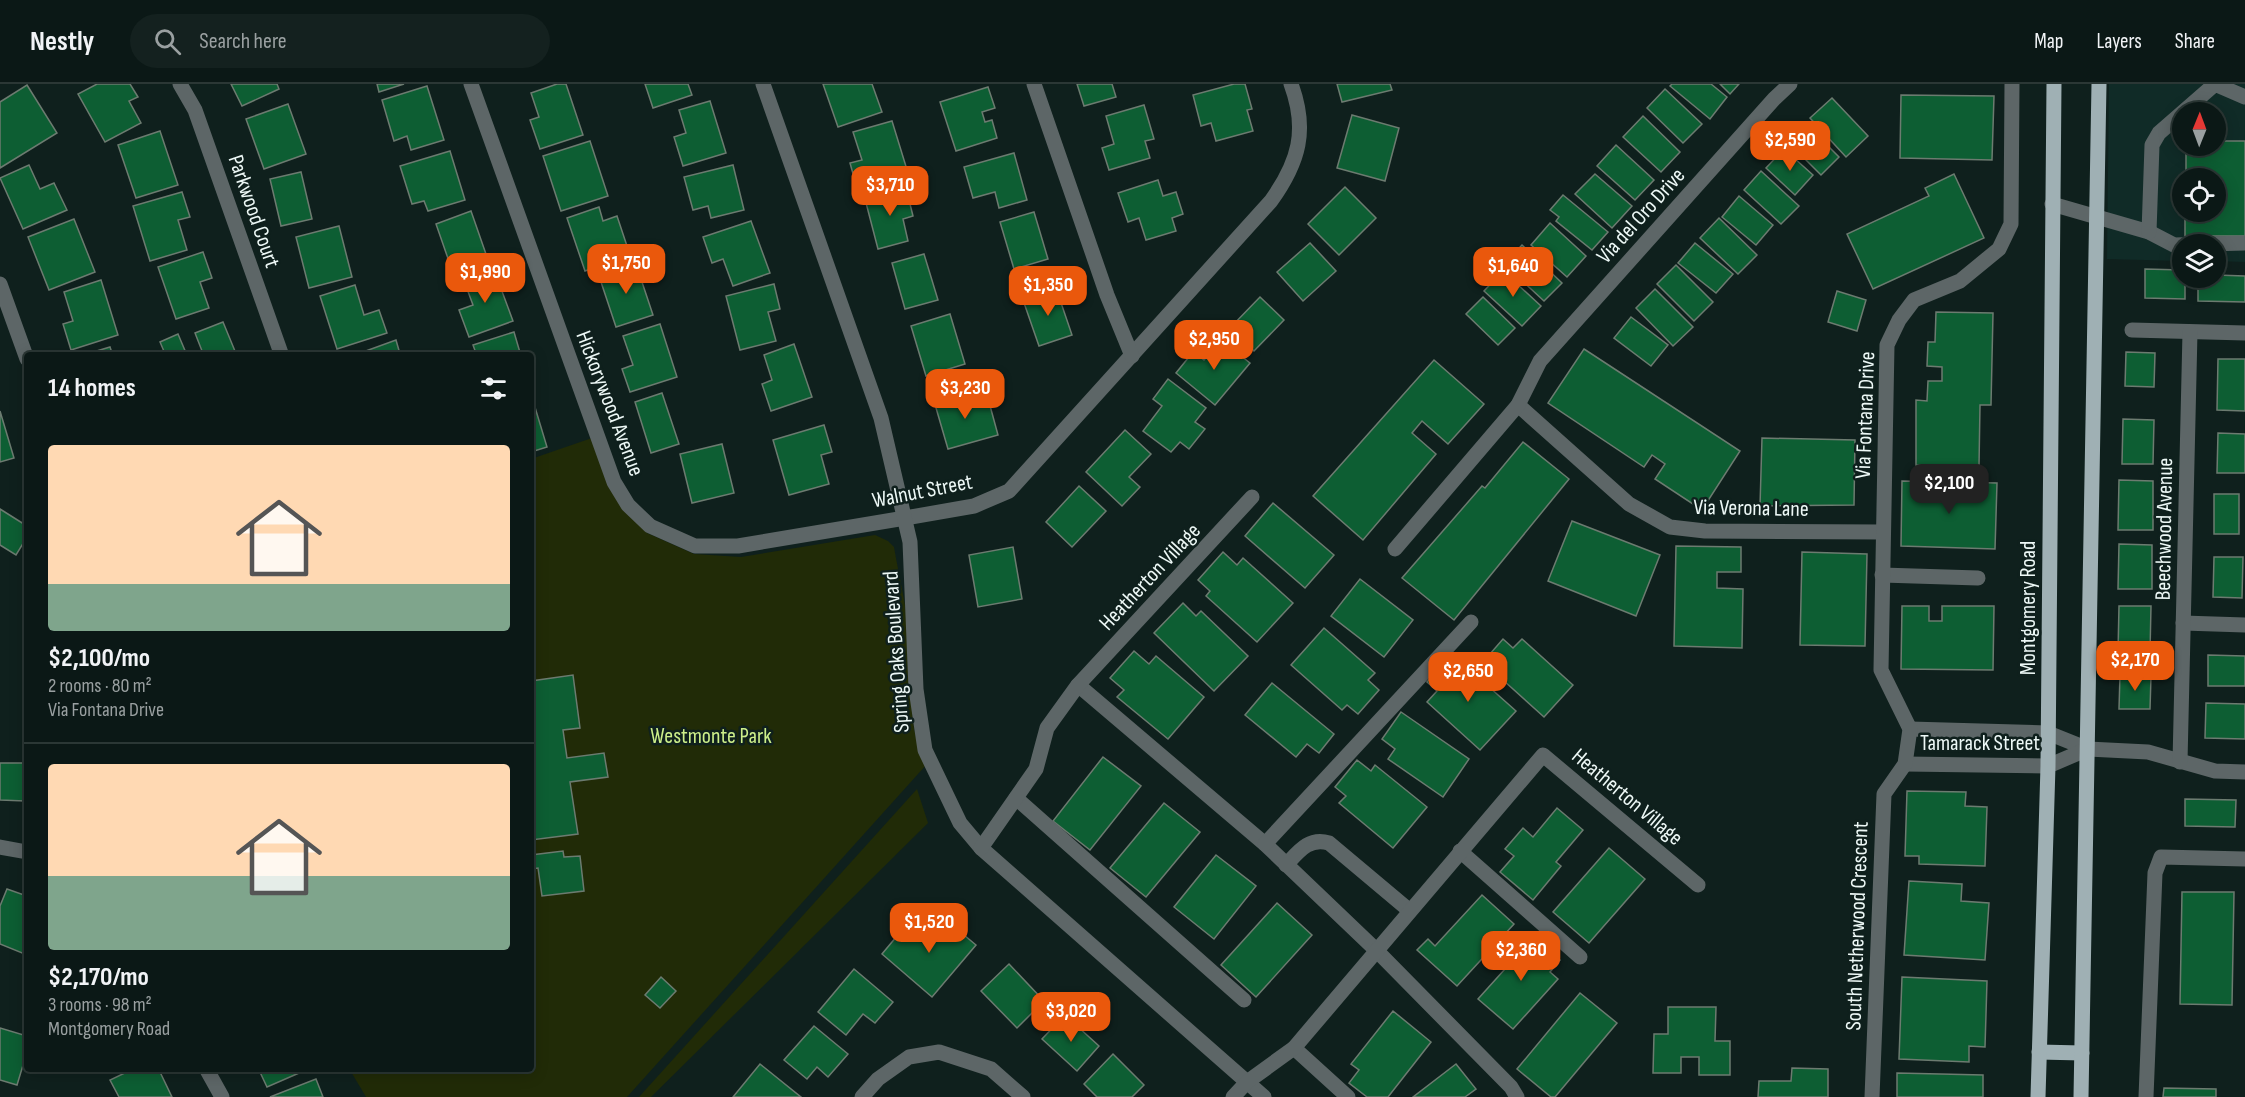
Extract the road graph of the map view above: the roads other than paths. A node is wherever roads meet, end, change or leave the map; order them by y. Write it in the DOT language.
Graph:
graph roads {
  1 [pos="180,84"];
  2 [pos="471,84"];
  3 [pos="763,84"];
  4 [pos="1034,84"];
  5 [pos="1291,84"];
  6 [pos="1790,84"];
  7 [pos="2012,84"];
  8 [pos="2054,84"];
  9 [pos="2099,84"];
  10 [pos="2215,84"];
  11 [pos="2245,97"];
  12 [pos="2052,204"];
  13 [pos="2098,218"];
  14 [pos="2149,232"];
  15 [pos="2245,243"];
  16 [pos="0,284"];
  17 [pos="2133,330"];
  18 [pos="2190,332"];
  19 [pos="2245,333"];
  20 [pos="24,352"];
  21 [pos="281,352"];
  22 [pos="1132,356"];
  23 [pos="1518,405"];
  24 [pos="1252,497"];
  25 [pos="905,518"];
  26 [pos="650,526"];
  27 [pos="1883,532"];
  28 [pos="1395,549"];
  29 [pos="1882,575"];
  30 [pos="1978,578"];
  31 [pos="1472,621"];
  32 [pos="2183,623"];
  33 [pos="2245,625"];
  34 [pos="1078,685"];
  35 [pos="1910,729"];
  36 [pos="2048,733"];
  37 [pos="2088,749"];
  38 [pos="2180,762"];
  39 [pos="1905,764"];
  40 [pos="2048,766"];
  41 [pos="2245,772"];
  42 [pos="1016,798"];
  43 [pos="1265,844"];
  44 [pos="0,847"];
  45 [pos="981,848"];
  46 [pos="24,851"];
  47 [pos="1461,851"];
  48 [pos="2245,859"];
  49 [pos="1286,865"];
  50 [pos="1698,885"];
  51 [pos="1410,911"];
  52 [pos="1376,950"];
  53 [pos="1580,957"];
  54 [pos="1244,1000"];
  55 [pos="1294,1048"];
  56 [pos="2039,1052"];
  57 [pos="2082,1053"];
  58 [pos="208,1072"];
  59 [pos="1247,1082"];
  60 [pos="222,1097"];
  61 [pos="862,1097"];
  62 [pos="1023,1097"];
  63 [pos="1233,1097"];
  64 [pos="1264,1097"];
  65 [pos="1348,1097"];
  66 [pos="1517,1097"];
  67 [pos="1872,1097"];
  68 [pos="2038,1097"];
  69 [pos="2081,1097"];
  70 [pos="2146,1097"];
  1 -- 21 [label="street, Parkwood Court"];
  2 -- 26 [label="street, Hickorywood Avenue"];
  3 -- 25 [label="street, Spring Oaks Boulevard"];
  4 -- 22 [label="street"];
  5 -- 22 [label="street, Walnut Street"];
  6 -- 23 [label="street, Via del Oro Drive"];
  7 -- 27 [label="street, Via Fontana Drive"];
  8 -- 12 [label="main road, Montgomery Road"];
  9 -- 13 [label="main road"];
  10 -- 11 [label="street"];
  10 -- 14 [label="street"];
  12 -- 13 [label="street"];
  12 -- 36 [label="main road, Montgomery Road"];
  13 -- 14 [label="street"];
  13 -- 37 [label="main road"];
  14 -- 15 [label="street"];
  16 -- 20 [label="street"];
  17 -- 18 [label="street"];
  18 -- 19 [label="street"];
  18 -- 32 [label="street, Beechwood Avenue"];
  22 -- 25 [label="street, Walnut Street"];
  23 -- 27 [label="street, Via Verona Lane"];
  23 -- 28 [label="street, Via del Oro Drive"];
  24 -- 34 [label="street, Heatherton Village"];
  25 -- 26 [label="street, Walnut Street"];
  25 -- 45 [label="street, Spring Oaks Boulevard"];
  27 -- 29 [label="street, Via Fontana Drive"];
  29 -- 30 [label="street"];
  29 -- 35 [label="street, Via Fontana Drive"];
  31 -- 43 [label="street"];
  32 -- 33 [label="street"];
  32 -- 38 [label="street, Beechwood Avenue"];
  34 -- 42 [label="street, Heatherton Village"];
  34 -- 43 [label="street"];
  35 -- 36 [label="street, Tamarack Street"];
  35 -- 39 [label="street"];
  36 -- 37 [label="street, Tamarack Street"];
  36 -- 40 [label="main road, Montgomery Road"];
  37 -- 38 [label="street, Tamarack Street"];
  37 -- 40 [label="street, Tamarack Street"];
  37 -- 57 [label="main road"];
  38 -- 41 [label="street, Tamarack Street"];
  39 -- 40 [label="street, Tamarack Street"];
  39 -- 67 [label="street, South Netherwood Crescent"];
  40 -- 56 [label="main road, Montgomery Road"];
  42 -- 45 [label="street, Heatherton Village"];
  42 -- 54 [label="street"];
  43 -- 49 [label="street"];
  44 -- 46 [label="street"];
  45 -- 59 [label="street, Spring Oaks Boulevard"];
  47 -- 50 [label="street, Heatherton Village"];
  47 -- 51 [label="street, Heatherton Village"];
  47 -- 53 [label="street"];
  48 -- 70 [label="street"];
  49 -- 51 [label="street"];
  49 -- 52 [label="street"];
  51 -- 52 [label="street, Heatherton Village"];
  52 -- 55 [label="street, Heatherton Village"];
  52 -- 66 [label="street"];
  55 -- 59 [label="street, Heatherton Village"];
  55 -- 65 [label="street"];
  56 -- 57 [label="main road"];
  56 -- 68 [label="main road, Montgomery Road"];
  57 -- 69 [label="main road"];
  58 -- 60 [label="street"];
  59 -- 63 [label="street, Heatherton Village"];
  59 -- 64 [label="street, Spring Oaks Boulevard"];
  61 -- 62 [label="street"];
}
